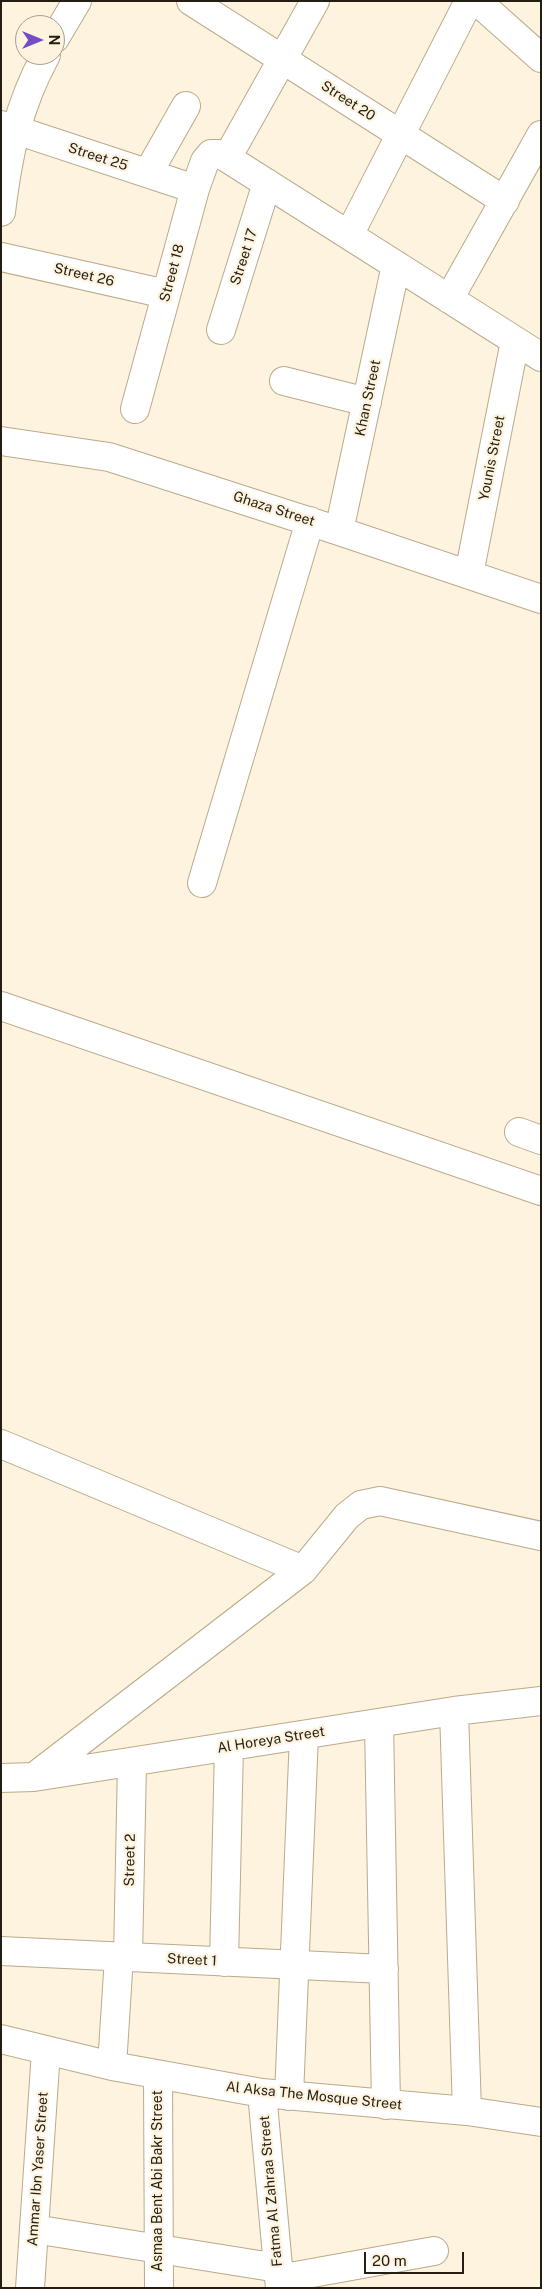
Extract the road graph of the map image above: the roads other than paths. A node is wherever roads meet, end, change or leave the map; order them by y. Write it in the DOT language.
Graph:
graph roads {
  1 [pos="76,1"];
  2 [pos="191,1"];
  3 [pos="315,1"];
  4 [pos="469,1"];
  5 [pos="489,6"];
  6 [pos="65,20"];
  7 [pos="541,58"];
  8 [pos="282,59"];
  9 [pos="40,65"];
  10 [pos="186,106"];
  11 [pos="8,127"];
  12 [pos="400,134"];
  13 [pos="541,135"];
  14 [pos="227,158"];
  15 [pos="148,173"];
  16 [pos="267,183"];
  17 [pos="195,189"];
  18 [pos="505,201"];
  19 [pos="1,212"];
  20 [pos="349,235"];
  21 [pos="1,257"];
  22 [pos="396,265"];
  23 [pos="166,294"];
  24 [pos="449,299"];
  25 [pos="221,330"];
  26 [pos="515,341"];
  27 [pos="541,357"];
  28 [pos="284,381"];
  29 [pos="367,402"];
  30 [pos="135,409"];
  31 [pos="1,441"];
  32 [pos="310,521"];
  33 [pos="339,530"];
  34 [pos="469,574"];
  35 [pos="541,599"];
  36 [pos="202,884"];
  37 [pos="1,1006"];
  38 [pos="541,1191"];
  39 [pos="1,1444"];
  40 [pos="541,1536"];
  41 [pos="303,1570"];
  42 [pos="541,1701"];
  43 [pos="454,1711"];
  44 [pos="379,1723"];
  45 [pos="304,1735"];
  46 [pos="229,1747"];
  47 [pos="132,1763"];
  48 [pos="34,1777"];
  49 [pos="1,1778"];
  50 [pos="1,1951"];
  51 [pos="124,1957"];
  52 [pos="224,1962"];
  53 [pos="295,1965"];
  54 [pos="384,1969"];
  55 [pos="1,2039"];
  56 [pos="46,2051"];
  57 [pos="112,2066"];
  58 [pos="158,2075"];
  59 [pos="262,2094"];
  60 [pos="289,2096"];
  61 [pos="386,2105"];
  62 [pos="466,2111"];
  63 [pos="541,2122"];
  64 [pos="34,2229"];
  65 [pos="159,2249"];
  66 [pos="434,2251"];
  67 [pos="279,2278"];
  68 [pos="30,2288"];
  69 [pos="159,2288"];
  1 -- 6 [label="street"];
  2 -- 8 [label="street, Street 20"];
  3 -- 8 [label="street"];
  4 -- 12 [label="street"];
  5 -- 7 [label="street"];
  8 -- 12 [label="street, Street 20"];
  8 -- 14 [label="street"];
  9 -- 11 [label="street"];
  10 -- 15 [label="street"];
  11 -- 15 [label="street, Street 25"];
  11 -- 19 [label="street"];
  12 -- 18 [label="street, Street 20"];
  12 -- 20 [label="street"];
  13 -- 18 [label="street"];
  14 -- 16 [label="street"];
  14 -- 17 [label="street, Street 18"];
  15 -- 17 [label="street, Street 25"];
  16 -- 20 [label="street"];
  16 -- 25 [label="street, Street 17"];
  17 -- 23 [label="street, Street 18"];
  18 -- 24 [label="street"];
  20 -- 22 [label="street"];
  21 -- 23 [label="street, Street 26"];
  22 -- 24 [label="street"];
  22 -- 29 [label="street, Khan Street"];
  23 -- 30 [label="street, Street 18"];
  24 -- 26 [label="street"];
  26 -- 27 [label="street"];
  26 -- 34 [label="street, Younis Street"];
  28 -- 29 [label="street"];
  29 -- 33 [label="street, Khan Street"];
  31 -- 32 [label="street, Ghaza Street"];
  32 -- 33 [label="street, Ghaza Street"];
  32 -- 36 [label="street"];
  33 -- 34 [label="street, Ghaza Street"];
  34 -- 35 [label="street, Ghaza Street"];
  37 -- 38 [label="street"];
  39 -- 41 [label="street"];
  40 -- 41 [label="street"];
  41 -- 48 [label="street"];
  42 -- 43 [label="street, Al Horeya Street"];
  43 -- 44 [label="street, Al Horeya Street"];
  43 -- 62 [label="street"];
  44 -- 45 [label="street, Al Horeya Street"];
  44 -- 54 [label="street"];
  45 -- 46 [label="street, Al Horeya Street"];
  45 -- 53 [label="street"];
  46 -- 47 [label="street, Al Horeya Street"];
  46 -- 52 [label="street"];
  47 -- 48 [label="street, Al Horeya Street"];
  47 -- 51 [label="street, Street 2"];
  48 -- 49 [label="street, Al Horeya Street"];
  50 -- 51 [label="street, Street 1"];
  51 -- 52 [label="street, Street 1"];
  51 -- 57 [label="street, Street 2"];
  52 -- 53 [label="street, Street 1"];
  53 -- 54 [label="street, Street 1"];
  53 -- 60 [label="street"];
  54 -- 61 [label="street"];
  55 -- 56 [label="street, Al Aksa The Mosque Street"];
  56 -- 57 [label="street, Al Aksa The Mosque Street"];
  56 -- 64 [label="street, Ammar Ibn Yaser Street"];
  57 -- 58 [label="street, Al Aksa The Mosque Street"];
  58 -- 59 [label="street, Al Aksa The Mosque Street"];
  58 -- 65 [label="street, Asmaa Bent Abi Bakr Street"];
  59 -- 60 [label="street, Al Aksa The Mosque Street"];
  59 -- 67 [label="street, Fatma Al Zahraa Street"];
  60 -- 61 [label="street, Al Aksa The Mosque Street"];
  61 -- 62 [label="street, Al Aksa The Mosque Street"];
  62 -- 63 [label="street, Al Aksa The Mosque Street"];
  64 -- 65 [label="street"];
  64 -- 68 [label="street, Ammar Ibn Yaser Street"];
  65 -- 67 [label="street"];
  65 -- 69 [label="street, Asmaa Bent Abi Bakr Street"];
  66 -- 67 [label="street"];
}
